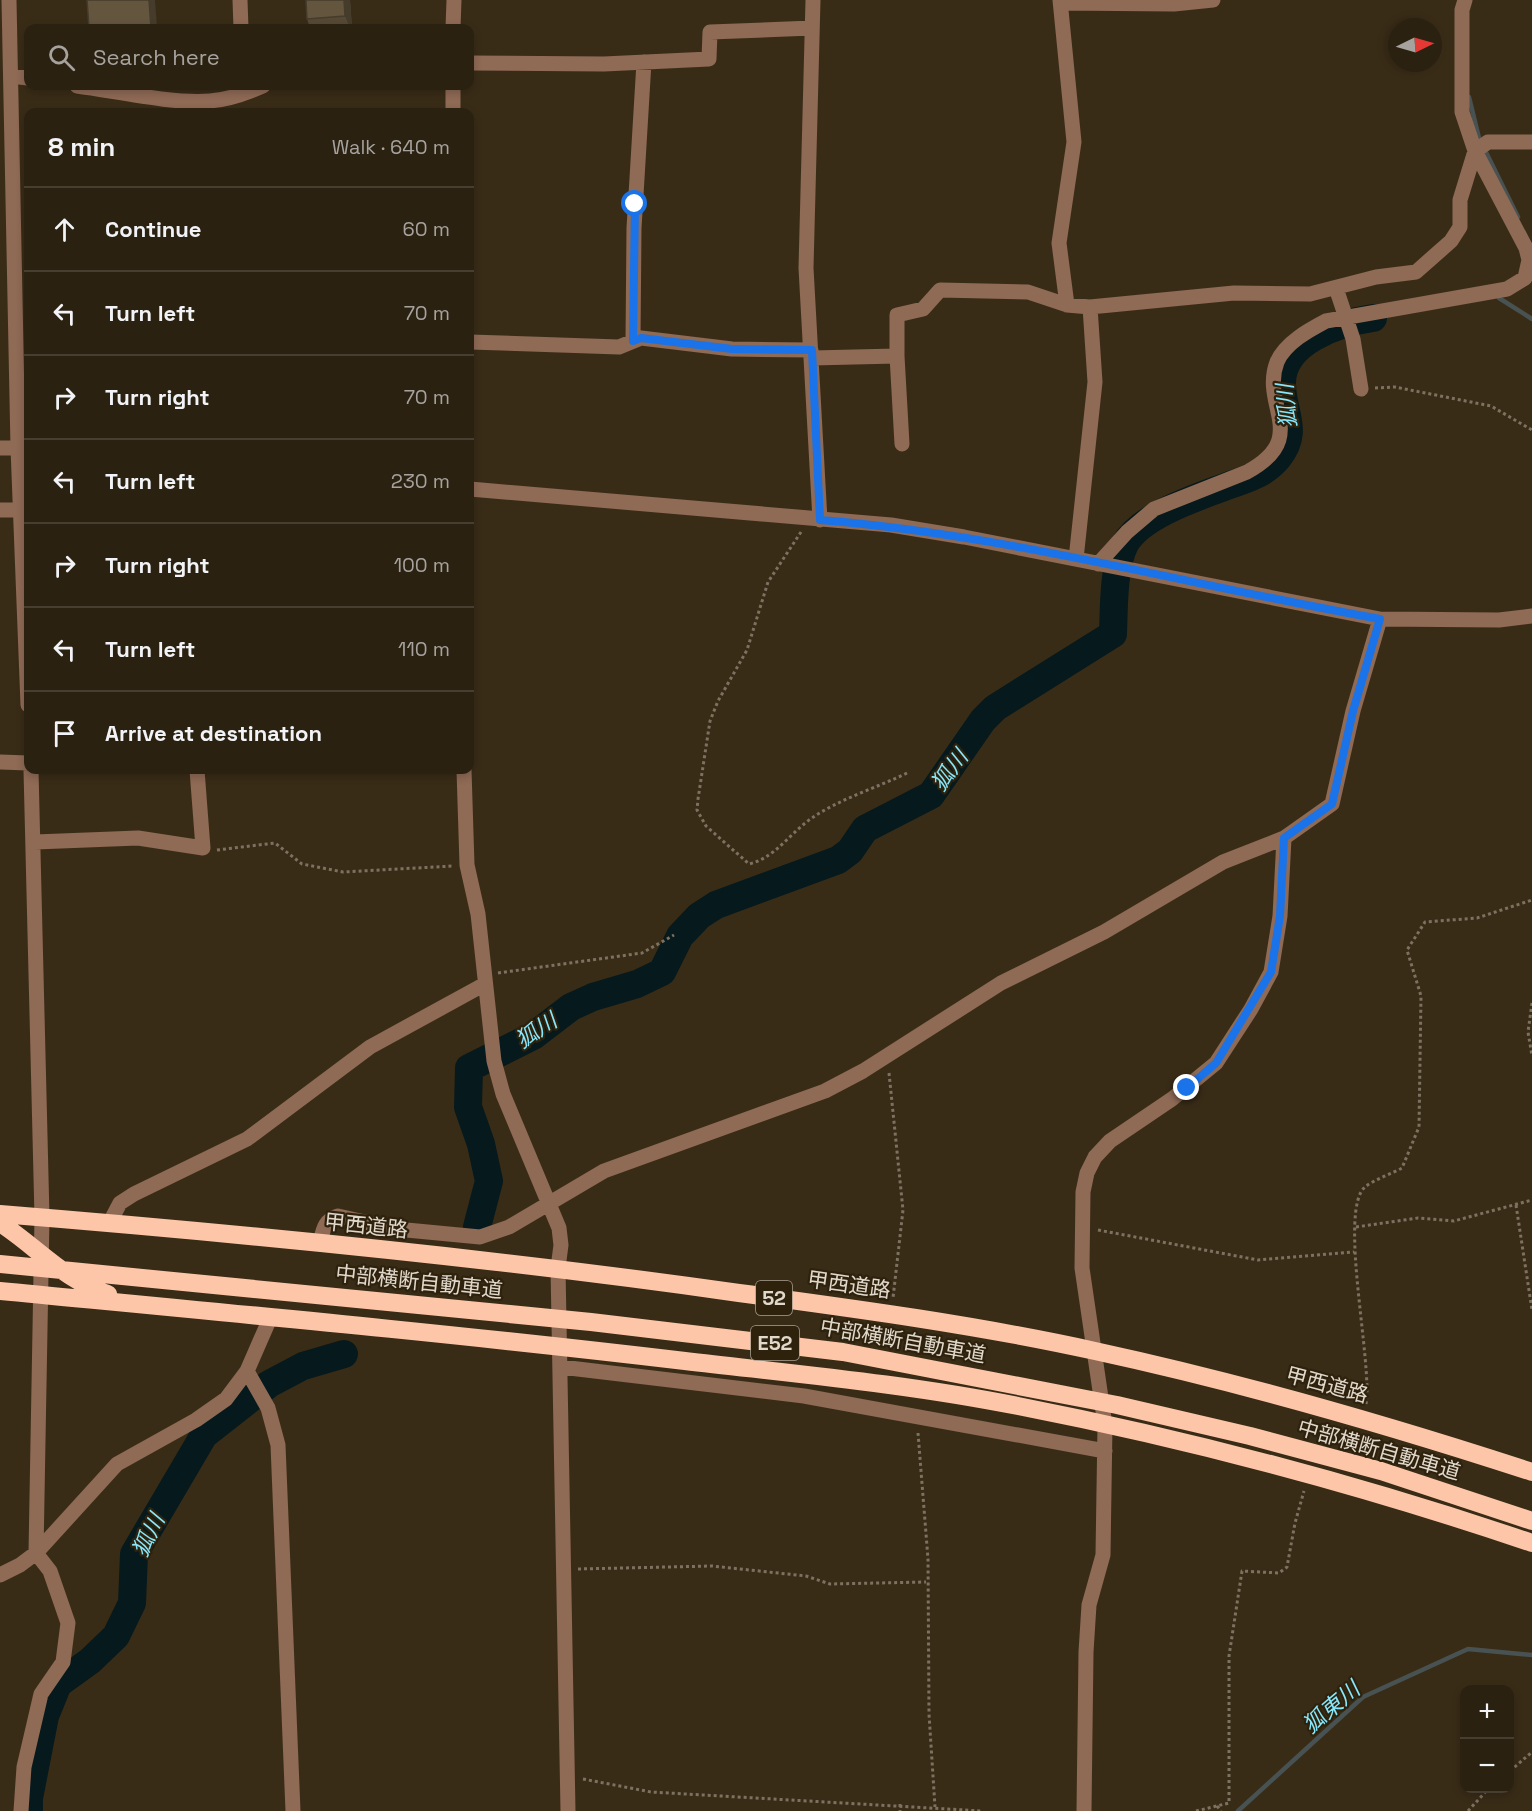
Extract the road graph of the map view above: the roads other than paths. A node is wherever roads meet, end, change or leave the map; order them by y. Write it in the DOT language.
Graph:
graph roads {
  1 [pos="9,0"];
  2 [pos="240,0"];
  3 [pos="454,0"];
  4 [pos="813,0"];
  5 [pos="1213,0"];
  6 [pos="1466,0"];
  7 [pos="1060,2"];
  8 [pos="241,24"];
  9 [pos="453,24"];
  10 [pos="812,28"];
  11 [pos="644,62"];
  12 [pos="474,63"];
  13 [pos="11,76"];
  14 [pos="24,78"];
  15 [pos="106,90"];
  16 [pos="243,90"];
  17 [pos="453,90"];
  18 [pos="453,108"];
  19 [pos="6,116"];
  20 [pos="1532,142"];
  21 [pos="1480,147"];
  22 [pos="1336,288"];
  23 [pos="1067,305"];
  24 [pos="1090,307"];
  25 [pos="1346,318"];
  26 [pos="633,341"];
  27 [pos="474,342"];
  28 [pos="812,354"];
  29 [pos="897,356"];
  30 [pos="1361,389"];
  31 [pos="902,444"];
  32 [pos="0,448"];
  33 [pos="18,448"];
  34 [pos="474,489"];
  35 [pos="0,510"];
  36 [pos="24,510"];
  37 [pos="816,519"];
  38 [pos="1076,559"];
  39 [pos="1099,564"];
  40 [pos="1532,616"];
  41 [pos="1380,619"];
  42 [pos="0,762"];
  43 [pos="24,763"];
  44 [pos="31,774"];
  45 [pos="197,774"];
  46 [pos="464,774"];
  47 [pos="1284,838"];
  48 [pos="35,842"];
  49 [pos="485,980"];
  50 [pos="549,1202"];
  51 [pos="0,1214"];
  52 [pos="42,1217"];
  53 [pos="110,1222"];
  54 [pos="0,1223"];
  55 [pos="320,1243"];
  56 [pos="41,1256"];
  57 [pos="0,1264"];
  58 [pos="558,1268"];
  59 [pos="0,1290"];
  60 [pos="41,1294"];
  61 [pos="142,1304"];
  62 [pos="271,1316"];
  63 [pos="560,1346"];
  64 [pos="1095,1351"];
  65 [pos="561,1367"];
  66 [pos="248,1372"];
  67 [pos="1105,1425"];
  68 [pos="1105,1451"];
  69 [pos="1532,1472"];
  70 [pos="1532,1521"];
  71 [pos="1532,1543"];
  72 [pos="36,1553"];
  73 [pos="0,1575"];
  74 [pos="21,1811"];
  75 [pos="293,1811"];
  76 [pos="568,1811"];
  77 [pos="1084,1811"];
  1 -- 13 [label="street"];
  2 -- 8 [label="street"];
  3 -- 9 [label="street"];
  4 -- 10 [label="street"];
  5 -- 7 [label="street"];
  6 -- 21 [label="street"];
  7 -- 23 [label="street"];
  10 -- 11 [label="street"];
  10 -- 28 [label="street"];
  11 -- 12 [label="street"];
  11 -- 26 [label="street"];
  13 -- 14 [label="street"];
  13 -- 19 [label="street"];
  15 -- 16 [label="street"];
  17 -- 18 [label="street"];
  19 -- 33 [label="street"];
  20 -- 21 [label="street"];
  21 -- 22 [label="street"];
  21 -- 25 [label="street"];
  22 -- 24 [label="street"];
  22 -- 25 [label="street"];
  23 -- 24 [label="street"];
  23 -- 29 [label="street"];
  24 -- 38 [label="street"];
  25 -- 30 [label="street"];
  25 -- 39 [label="street"];
  26 -- 27 [label="street"];
  26 -- 28 [label="street"];
  28 -- 29 [label="street"];
  28 -- 37 [label="street"];
  29 -- 31 [label="street"];
  32 -- 33 [label="street"];
  33 -- 36 [label="street"];
  34 -- 37 [label="street"];
  35 -- 36 [label="street"];
  37 -- 38 [label="street"];
  38 -- 39 [label="street"];
  39 -- 41 [label="street"];
  40 -- 41 [label="street"];
  41 -- 47 [label="street"];
  42 -- 43 [label="street"];
  44 -- 48 [label="street"];
  45 -- 48 [label="street"];
  46 -- 49 [label="street"];
  47 -- 50 [label="street"];
  47 -- 64 [label="street"];
  48 -- 52 [label="street"];
  49 -- 50 [label="street"];
  49 -- 53 [label="street"];
  50 -- 55 [label="street"];
  50 -- 58 [label="street"];
  51 -- 52 [label="highway, 甲西道路 / 52"];
  52 -- 53 [label="highway, 甲西道路 / 52"];
  52 -- 56 [label="street"];
  53 -- 55 [label="highway, 甲西道路 / 52"];
  54 -- 56 [label="highway"];
  55 -- 58 [label="highway, 甲西道路 / 52"];
  56 -- 60 [label="street"];
  56 -- 61 [label="highway"];
  57 -- 70 [label="highway, 中部横断自動車道 / E52"];
  58 -- 63 [label="street"];
  58 -- 64 [label="highway, 甲西道路 / 52"];
  59 -- 60 [label="highway"];
  60 -- 61 [label="highway"];
  60 -- 72 [label="street"];
  61 -- 62 [label="highway"];
  62 -- 63 [label="highway"];
  62 -- 66 [label="street"];
  63 -- 65 [label="street"];
  63 -- 67 [label="highway"];
  64 -- 67 [label="street"];
  64 -- 69 [label="highway, 甲西道路 / 52"];
  65 -- 68 [label="street"];
  65 -- 76 [label="street"];
  66 -- 72 [label="street"];
  66 -- 75 [label="street"];
  67 -- 68 [label="street"];
  67 -- 71 [label="highway"];
  68 -- 77 [label="street"];
  72 -- 73 [label="street"];
  72 -- 74 [label="street"];
}
